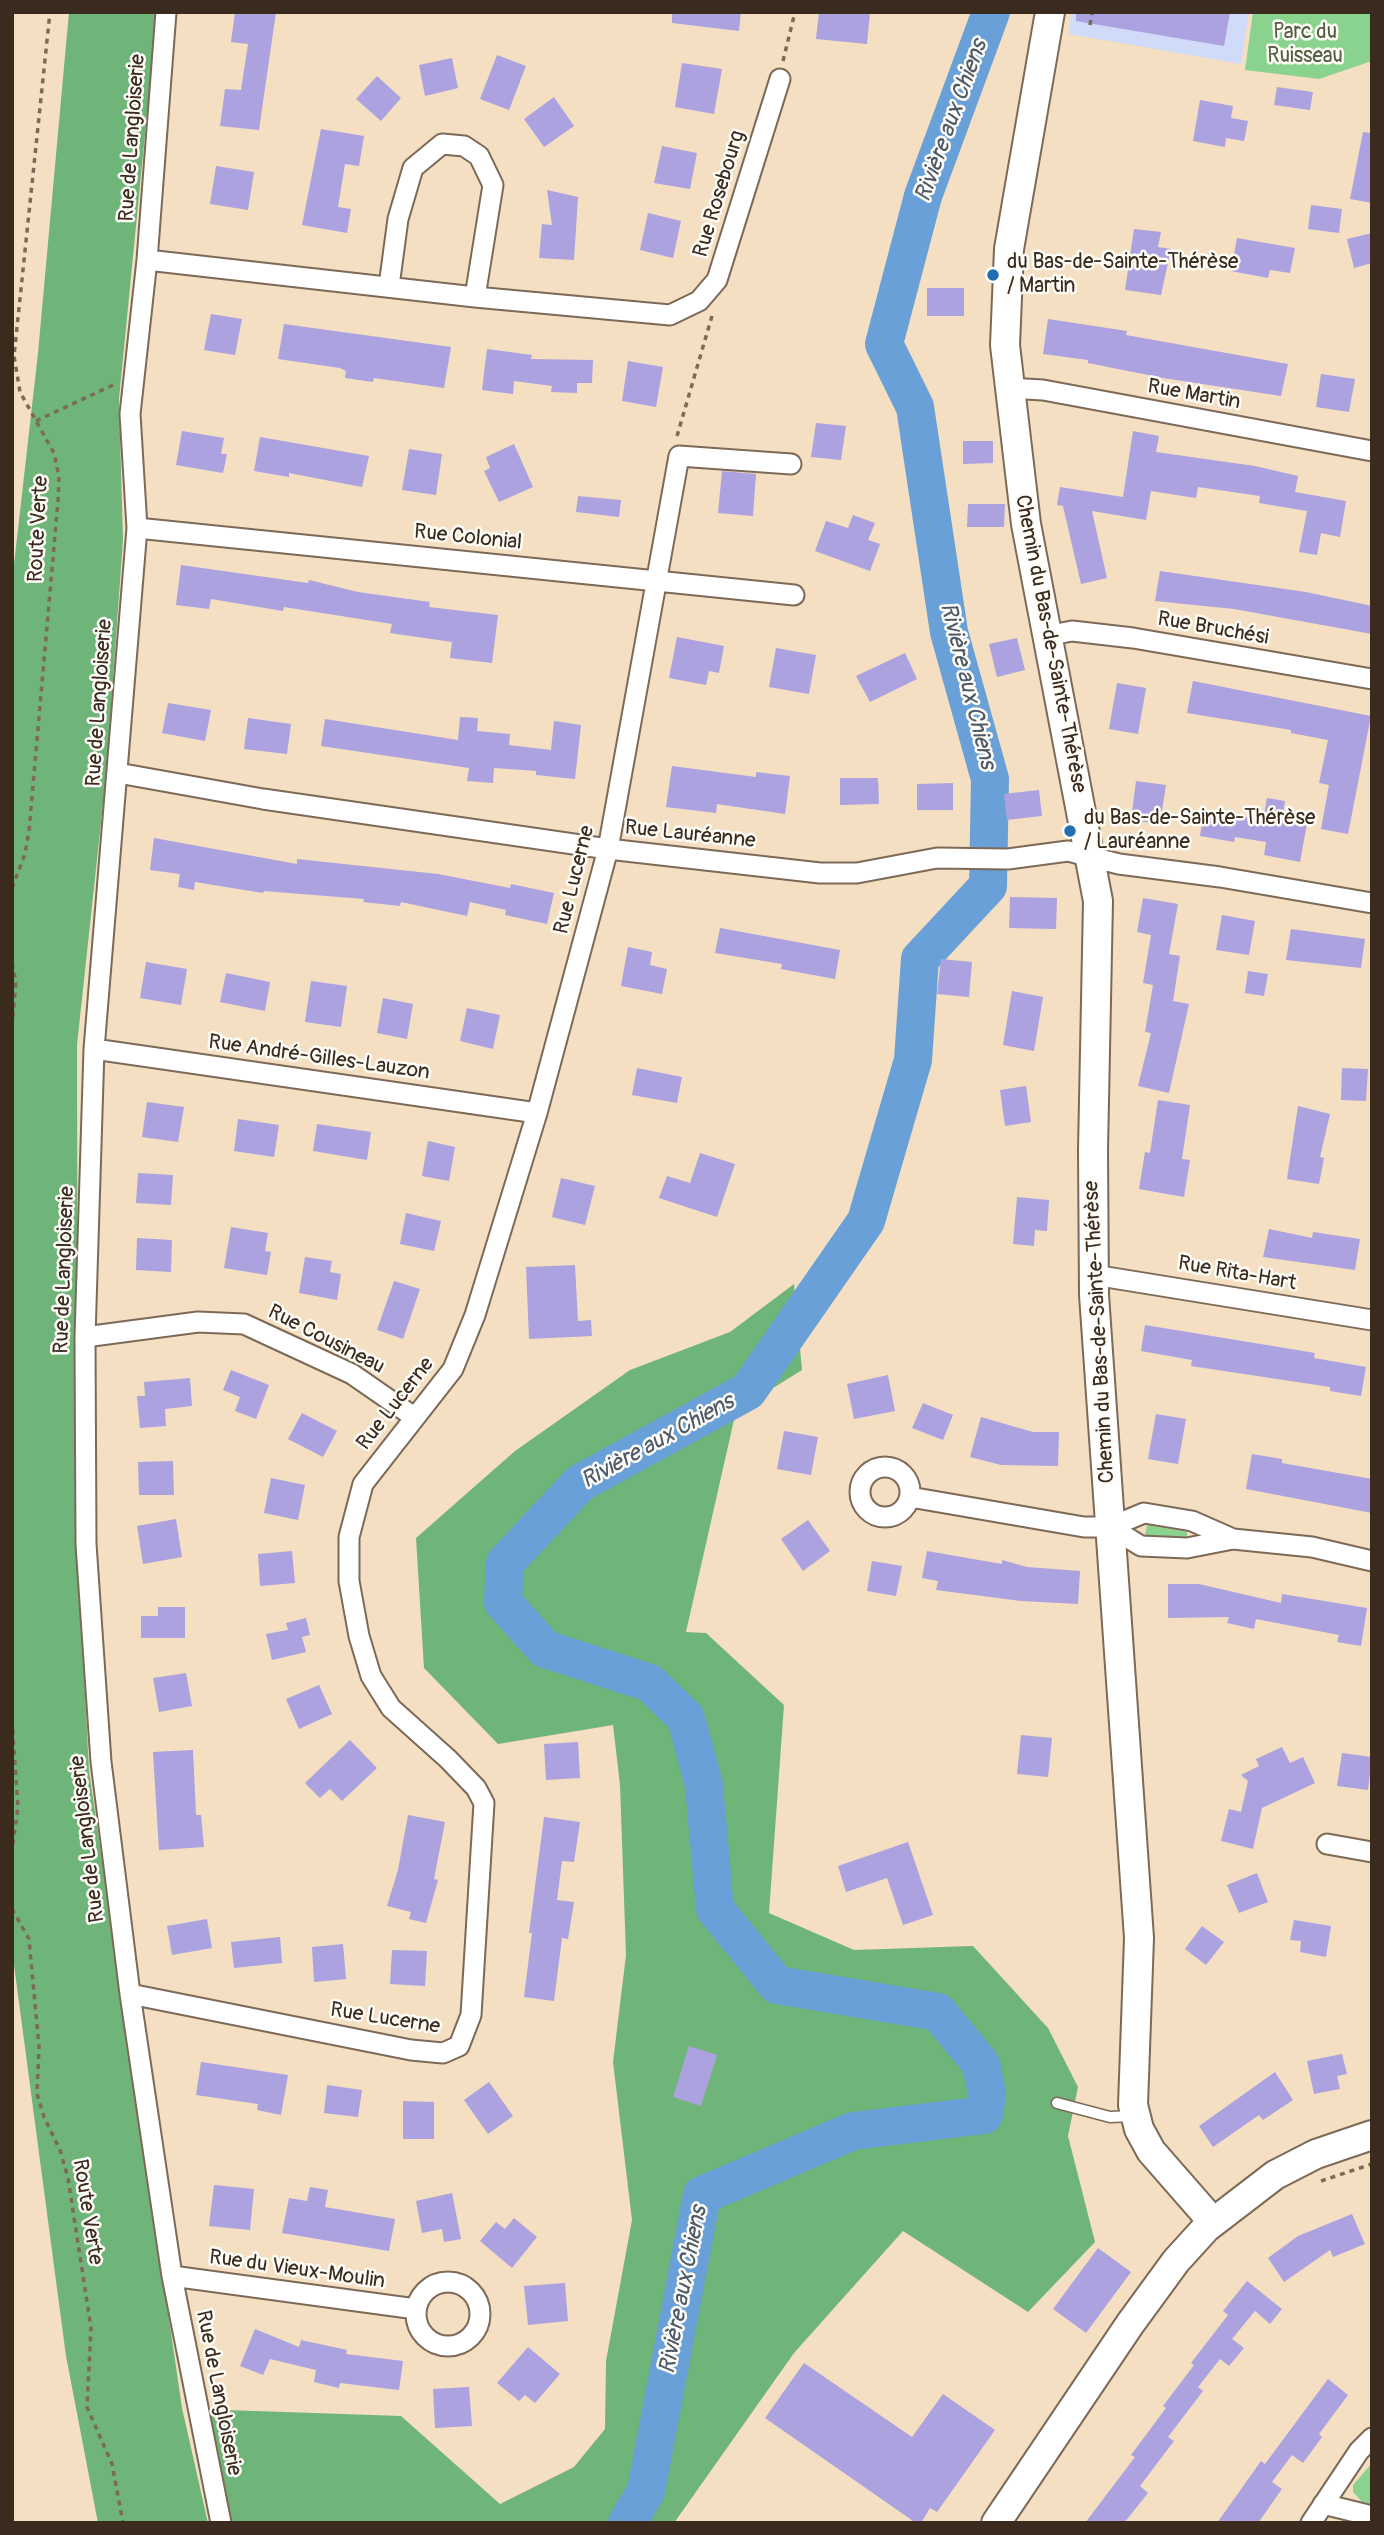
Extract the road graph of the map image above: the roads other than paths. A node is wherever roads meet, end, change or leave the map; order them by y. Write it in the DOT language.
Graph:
graph roads {
  1 [pos="166,12"];
  2 [pos="1050,12"];
  3 [pos="781,72"];
  4 [pos="147,260"];
  5 [pos="389,286"];
  6 [pos="475,297"];
  7 [pos="1008,388"];
  8 [pos="1372,451"];
  9 [pos="791,464"];
  10 [pos="137,528"];
  11 [pos="658,580"];
  12 [pos="794,595"];
  13 [pos="1046,636"];
  14 [pos="1372,679"];
  15 [pos="118,773"];
  16 [pos="608,849"];
  17 [pos="1090,857"];
  18 [pos="1372,903"];
  19 [pos="94,1049"];
  20 [pos="537,1113"];
  21 [pos="1094,1275"];
  22 [pos="1372,1320"];
  23 [pos="85,1337"];
  24 [pos="414,1417"];
  25 [pos="910,1497"];
  26 [pos="1110,1527"];
  27 [pos="1233,1539"];
  28 [pos="1372,1561"];
  29 [pos="1326,1844"];
  30 [pos="1372,1852"];
  31 [pos="130,1994"];
  32 [pos="1057,2103"];
  33 [pos="1135,2115"];
  34 [pos="1372,2135"];
  35 [pos="1213,2222"];
  36 [pos="172,2276"];
  37 [pos="416,2309"];
  38 [pos="1372,2438"];
  39 [pos="1323,2504"];
  40 [pos="1372,2516"];
  41 [pos="221,2523"];
  42 [pos="996,2523"];
  43 [pos="1311,2523"];
  1 -- 4 [label="street, Rue de Langloiserie"];
  2 -- 7 [label="street, Chemin du Bas-de-Sainte-Thérèse"];
  3 -- 6 [label="street, Rue Rosebourg"];
  4 -- 5 [label="street, Rue Rosebourg"];
  4 -- 10 [label="street, Rue de Langloiserie"];
  5 -- 6 [label="street, Rue Rosebourg"];
  5 -- 6 [label="street"];
  7 -- 8 [label="street, Rue Martin"];
  7 -- 13 [label="street, Chemin du Bas-de-Sainte-Thérèse"];
  9 -- 11 [label="street, Rue Lucerne"];
  10 -- 11 [label="street, Rue Colonial"];
  10 -- 15 [label="street, Rue de Langloiserie"];
  11 -- 12 [label="street, Rue Colonial"];
  11 -- 16 [label="street, Rue Lucerne"];
  13 -- 14 [label="street, Rue Bruchési"];
  13 -- 17 [label="street, Chemin du Bas-de-Sainte-Thérèse"];
  15 -- 16 [label="street, Rue Lauréanne"];
  15 -- 19 [label="street, Rue de Langloiserie"];
  16 -- 17 [label="street, Rue Lauréanne"];
  16 -- 20 [label="street, Rue Lucerne"];
  17 -- 18 [label="street, Rue Lauréanne"];
  17 -- 21 [label="street, Chemin du Bas-de-Sainte-Thérèse"];
  19 -- 20 [label="street, Rue André-Gilles-Lauzon"];
  19 -- 23 [label="street, Rue de Langloiserie"];
  20 -- 24 [label="street, Rue Lucerne"];
  21 -- 22 [label="street, Rue Rita-Hart"];
  21 -- 26 [label="street, Chemin du Bas-de-Sainte-Thérèse"];
  23 -- 24 [label="street, Rue Cousineau"];
  23 -- 31 [label="street, Rue de Langloiserie"];
  24 -- 31 [label="street, Rue Lucerne"];
  25 -- 26 [label="street"];
  26 -- 27 [label="street"];
  26 -- 27 [label="street"];
  26 -- 33 [label="street, Chemin du Bas-de-Sainte-Thérèse"];
  27 -- 28 [label="street"];
  29 -- 30 [label="street"];
  31 -- 36 [label="street, Rue de Langloiserie"];
  32 -- 33 [label="lane"];
  33 -- 35 [label="street, Chemin du Bas-de-Sainte-Thérèse"];
  34 -- 35 [label="street"];
  35 -- 42 [label="street"];
  36 -- 37 [label="street, Rue du Vieux-Moulin"];
  36 -- 41 [label="street, Rue de Langloiserie"];
  38 -- 39 [label="street"];
  39 -- 40 [label="street"];
  39 -- 43 [label="street"];
}
